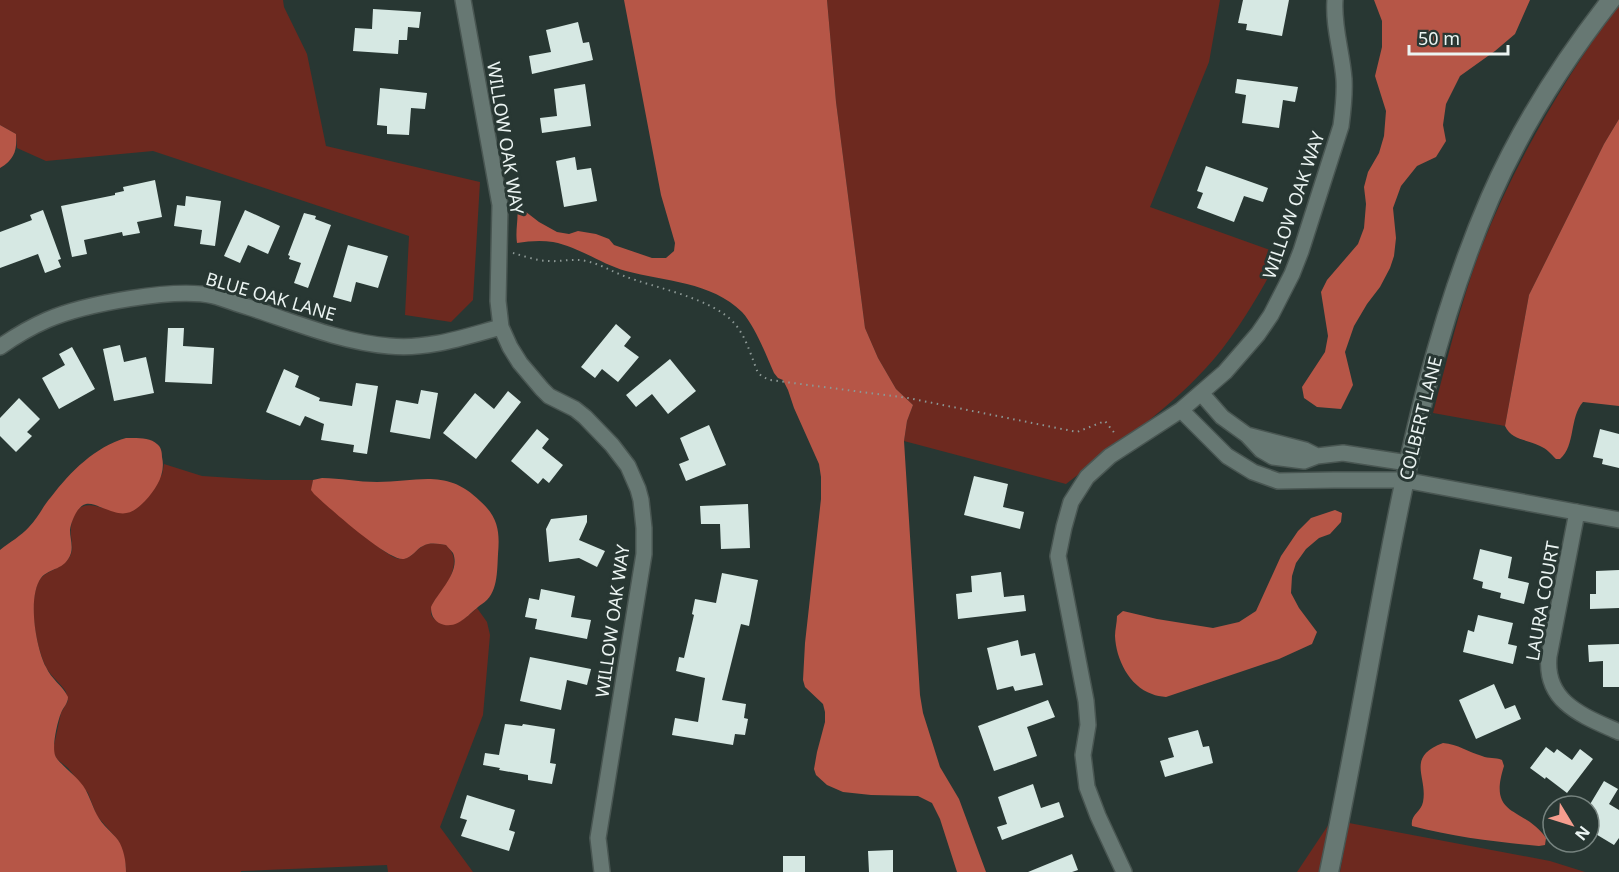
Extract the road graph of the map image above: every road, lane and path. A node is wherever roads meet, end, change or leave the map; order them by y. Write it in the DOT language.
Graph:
graph roads {
  1 [pos="463,0"];
  2 [pos="1335,0"];
  3 [pos="1611,0"];
  4 [pos="500,250"];
  5 [pos="501,327"];
  6 [pos="0,347"];
  7 [pos="1200,393"];
  8 [pos="1181,410"];
  9 [pos="1124,447"];
  10 [pos="1406,472"];
  11 [pos="1577,512"];
  12 [pos="1619,520"];
  13 [pos="1619,732"];
  14 [pos="602,872"];
  15 [pos="1124,872"];
  16 [pos="1329,872"];
  1 -- 4 [label="street, WILLOW OAK WAY"];
  2 -- 7 [label="street, WILLOW OAK WAY"];
  3 -- 10 [label="street, COLBERT LANE"];
  4 -- 5 [label="street, WILLOW OAK WAY"];
  4 -- 9 [label="path"];
  5 -- 6 [label="street, BLUE OAK LANE"];
  5 -- 14 [label="street, WILLOW OAK WAY"];
  7 -- 8 [label="street, WILLOW OAK WAY"];
  7 -- 10 [label="street"];
  8 -- 9 [label="street, WILLOW OAK WAY"];
  8 -- 10 [label="street"];
  9 -- 15 [label="street, WILLOW OAK WAY"];
  10 -- 11 [label="street"];
  10 -- 16 [label="street, COLBERT LANE"];
  11 -- 12 [label="street"];
  11 -- 13 [label="street, LAURA COURT"];
}
